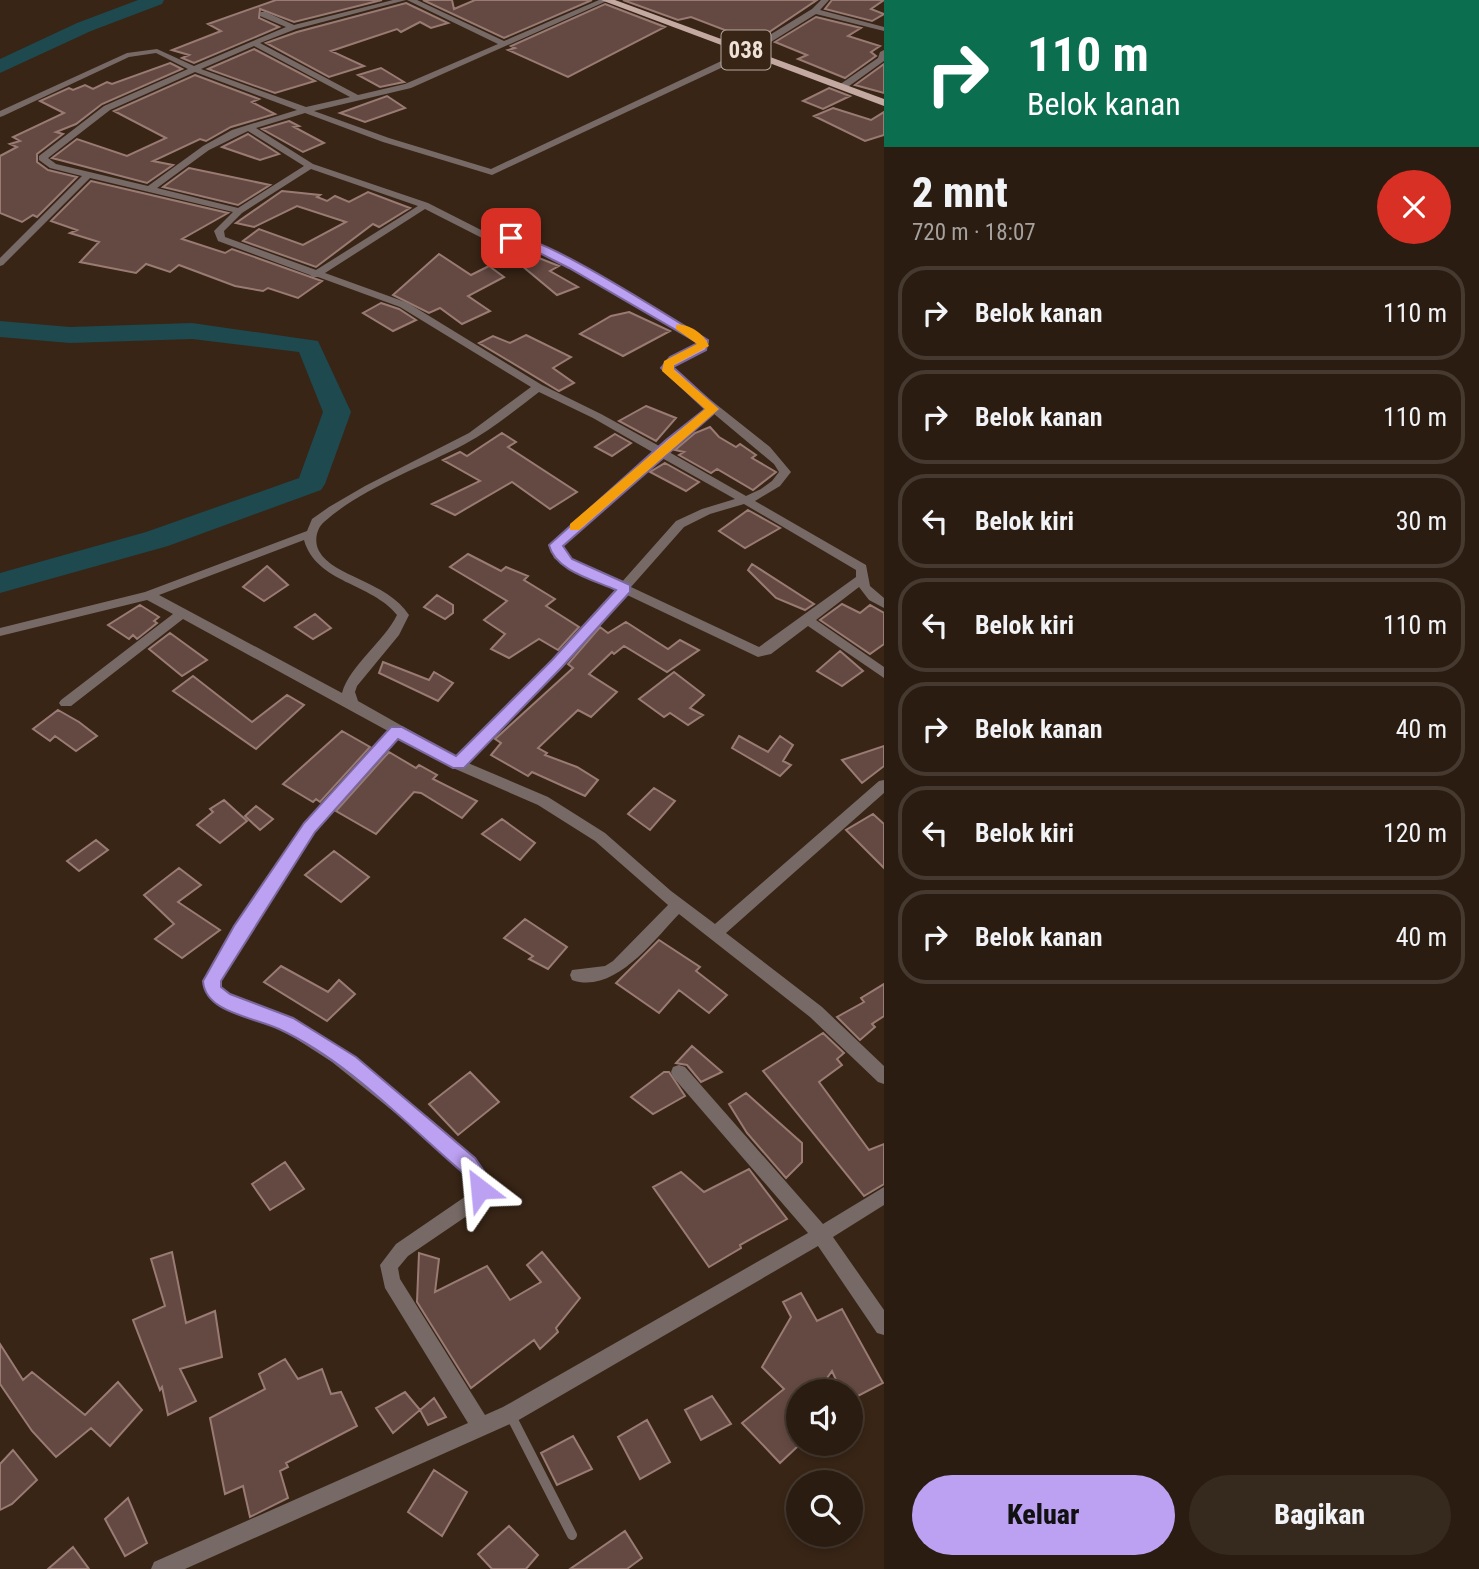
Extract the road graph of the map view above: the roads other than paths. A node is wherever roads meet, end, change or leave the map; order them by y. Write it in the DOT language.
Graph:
graph roads {
  1 [pos="402,0"];
  2 [pos="411,0"];
  3 [pos="606,0"];
  4 [pos="825,0"];
  5 [pos="815,11"];
  6 [pos="263,14"];
  7 [pos="293,27"];
  8 [pos="884,29"];
  9 [pos="254,43"];
  10 [pos="504,44"];
  11 [pos="750,51"];
  12 [pos="884,52"];
  13 [pos="195,69"];
  14 [pos="842,87"];
  15 [pos="357,98"];
  16 [pos="884,103"];
  17 [pos="306,110"];
  18 [pos="0,114"];
  19 [pos="248,127"];
  20 [pos="310,166"];
  21 [pos="88,175"];
  22 [pos="149,190"];
  23 [pos="425,205"];
  24 [pos="239,211"];
  25 [pos="0,263"];
  26 [pos="315,275"];
  27 [pos="538,387"];
  28 [pos="712,409"];
  29 [pos="660,452"];
  30 [pos="745,499"];
  31 [pos="309,534"];
  32 [pos="862,579"];
  33 [pos="625,588"];
  34 [pos="148,595"];
  35 [pos="884,604"];
  36 [pos="182,613"];
  37 [pos="806,619"];
  38 [pos="0,632"];
  39 [pos="884,673"];
  40 [pos="66,703"];
  41 [pos="352,704"];
  42 [pos="396,731"];
  43 [pos="458,764"];
  44 [pos="884,785"];
  45 [pos="678,905"];
  46 [pos="715,933"];
  47 [pos="578,975"];
  48 [pos="679,1072"];
  49 [pos="884,1077"];
  50 [pos="884,1195"];
  51 [pos="821,1235"];
  52 [pos="884,1326"];
  53 [pos="509,1414"];
  54 [pos="481,1426"];
  55 [pos="572,1535"];
  56 [pos="161,1569"];
  1 -- 7 [label="street"];
  2 -- 10 [label="street"];
  3 -- 10 [label="street"];
  3 -- 11 [label="main road, 038"];
  4 -- 5 [label="street"];
  5 -- 8 [label="street"];
  5 -- 11 [label="street"];
  6 -- 7 [label="street"];
  7 -- 9 [label="street"];
  9 -- 13 [label="street"];
  9 -- 15 [label="street"];
  10 -- 15 [label="street"];
  11 -- 14 [label="main road, 038"];
  11 -- 17 [label="street"];
  12 -- 14 [label="street"];
  13 -- 17 [label="street"];
  13 -- 18 [label="street"];
  13 -- 21 [label="street"];
  14 -- 16 [label="main road, 038"];
  15 -- 17 [label="street"];
  17 -- 19 [label="street"];
  19 -- 20 [label="street"];
  19 -- 22 [label="street"];
  20 -- 23 [label="street"];
  20 -- 24 [label="street"];
  21 -- 22 [label="street"];
  21 -- 25 [label="street"];
  22 -- 24 [label="street"];
  23 -- 26 [label="street"];
  23 -- 28 [label="street"];
  24 -- 26 [label="street"];
  26 -- 27 [label="street"];
  27 -- 29 [label="street"];
  27 -- 31 [label="street"];
  28 -- 29 [label="street"];
  28 -- 30 [label="street"];
  29 -- 30 [label="street"];
  29 -- 33 [label="street"];
  30 -- 32 [label="street"];
  30 -- 33 [label="street"];
  31 -- 34 [label="street"];
  31 -- 41 [label="street"];
  32 -- 35 [label="street"];
  32 -- 37 [label="street"];
  33 -- 37 [label="street"];
  33 -- 43 [label="street"];
  34 -- 36 [label="street"];
  34 -- 38 [label="street"];
  36 -- 40 [label="street"];
  36 -- 41 [label="street"];
  37 -- 39 [label="street"];
  41 -- 42 [label="street"];
  42 -- 43 [label="street"];
  42 -- 54 [label="street"];
  43 -- 45 [label="street"];
  44 -- 46 [label="street"];
  45 -- 46 [label="street"];
  45 -- 47 [label="street"];
  46 -- 49 [label="street"];
  48 -- 51 [label="street"];
  50 -- 51 [label="street"];
  51 -- 52 [label="street"];
  51 -- 53 [label="street"];
  53 -- 54 [label="street"];
  53 -- 55 [label="lane"];
  54 -- 56 [label="street"];
}
